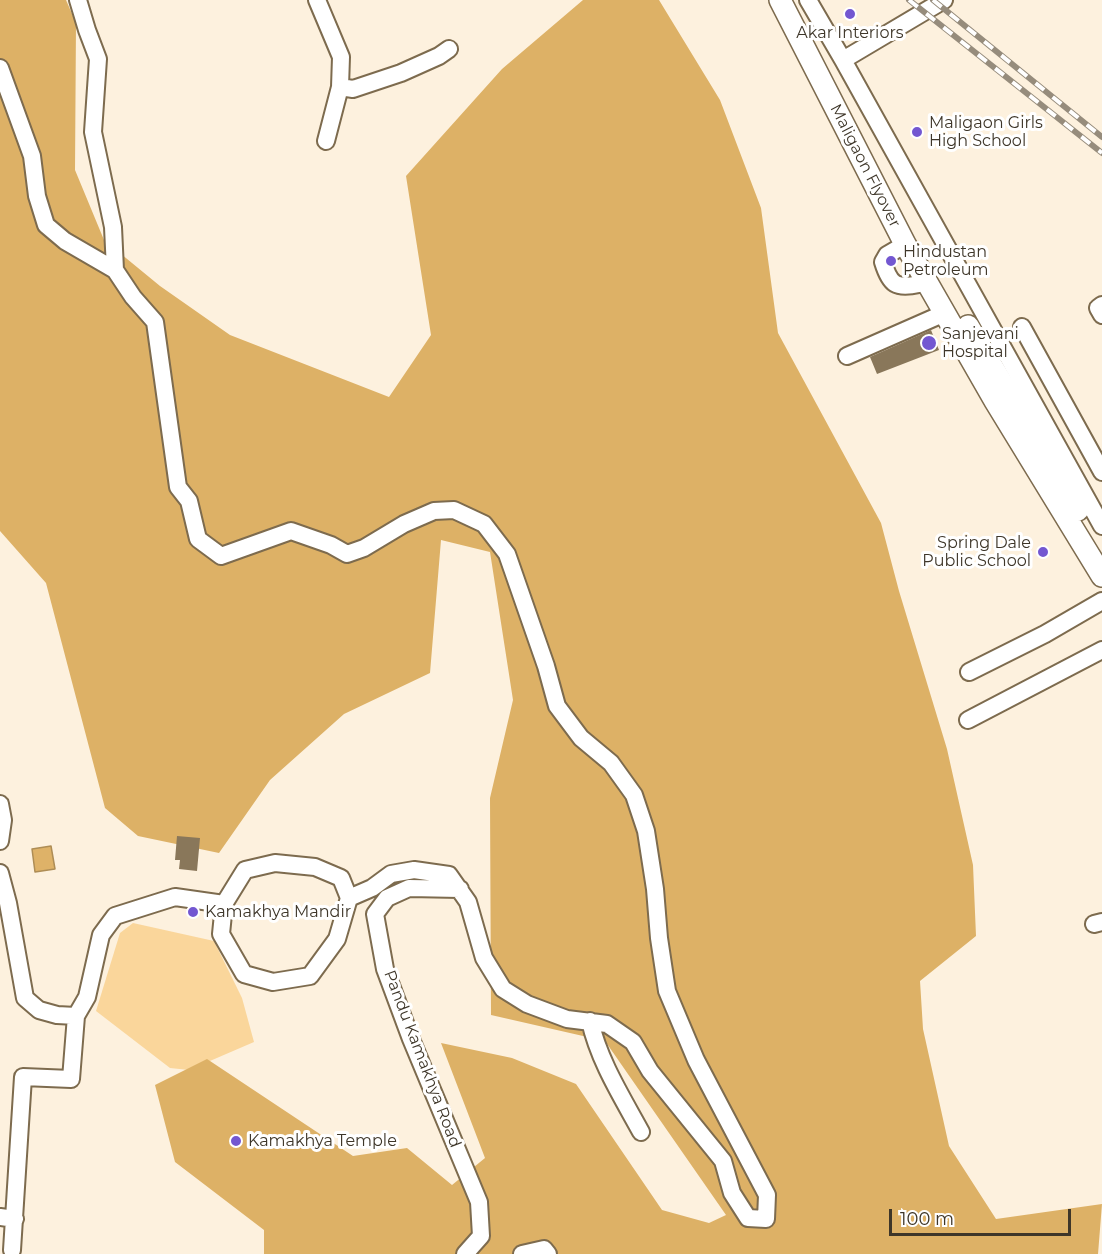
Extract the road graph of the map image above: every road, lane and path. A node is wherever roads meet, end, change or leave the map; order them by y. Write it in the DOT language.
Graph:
graph roads {
  1 [pos="78,0"];
  2 [pos="317,0"];
  3 [pos="770,0"];
  4 [pos="780,0"];
  5 [pos="794,0"];
  6 [pos="808,0"];
  7 [pos="941,0"];
  8 [pos="449,49"];
  9 [pos="843,60"];
  10 [pos="0,68"];
  11 [pos="340,87"];
  12 [pos="326,141"];
  13 [pos="115,270"];
  14 [pos="1102,306"];
  15 [pos="1102,315"];
  16 [pos="938,316"];
  17 [pos="1022,327"];
  18 [pos="847,356"];
  19 [pos="1102,472"];
  20 [pos="1102,526"];
  21 [pos="1102,549"];
  22 [pos="1102,576"];
  23 [pos="1102,586"];
  24 [pos="1102,601"];
  25 [pos="1102,650"];
  26 [pos="969,672"];
  27 [pos="968,720"];
  28 [pos="0,804"];
  29 [pos="0,841"];
  30 [pos="0,873"];
  31 [pos="460,889"];
  32 [pos="349,898"];
  33 [pos="224,904"];
  34 [pos="76,1016"];
  35 [pos="590,1021"];
  36 [pos="641,1132"];
  37 [pos="8,1218"];
  38 [pos="12,1250"];
  39 [pos="465,1254"];
  40 [pos="522,1254"];
  41 [pos="548,1254"];
  1 -- 13 [label="street"];
  2 -- 11 [label="street"];
  3 -- 16 [label="street"];
  4 -- 22 [label="main road, Maligaon Flyover"];
  5 -- 21 [label="main road, Maligaon Flyover"];
  6 -- 9 [label="street"];
  7 -- 9 [label="street"];
  8 -- 11 [label="street"];
  9 -- 20 [label="street"];
  10 -- 13 [label="street"];
  11 -- 12 [label="street"];
  13 -- 35 [label="street"];
  14 -- 15 [label="street"];
  16 -- 18 [label="street"];
  16 -- 23 [label="street"];
  17 -- 19 [label="street"];
  24 -- 26 [label="street"];
  25 -- 27 [label="street"];
  28 -- 29 [label="street"];
  30 -- 34 [label="street"];
  31 -- 32 [label="street"];
  31 -- 35 [label="street"];
  31 -- 39 [label="street, Pandu Kamakhya Road"];
  32 -- 33 [label="street"];
  32 -- 33 [label="street"];
  33 -- 34 [label="street"];
  34 -- 37 [label="street"];
  35 -- 36 [label="street"];
  37 -- 38 [label="street"];
  40 -- 41 [label="street"];
}
